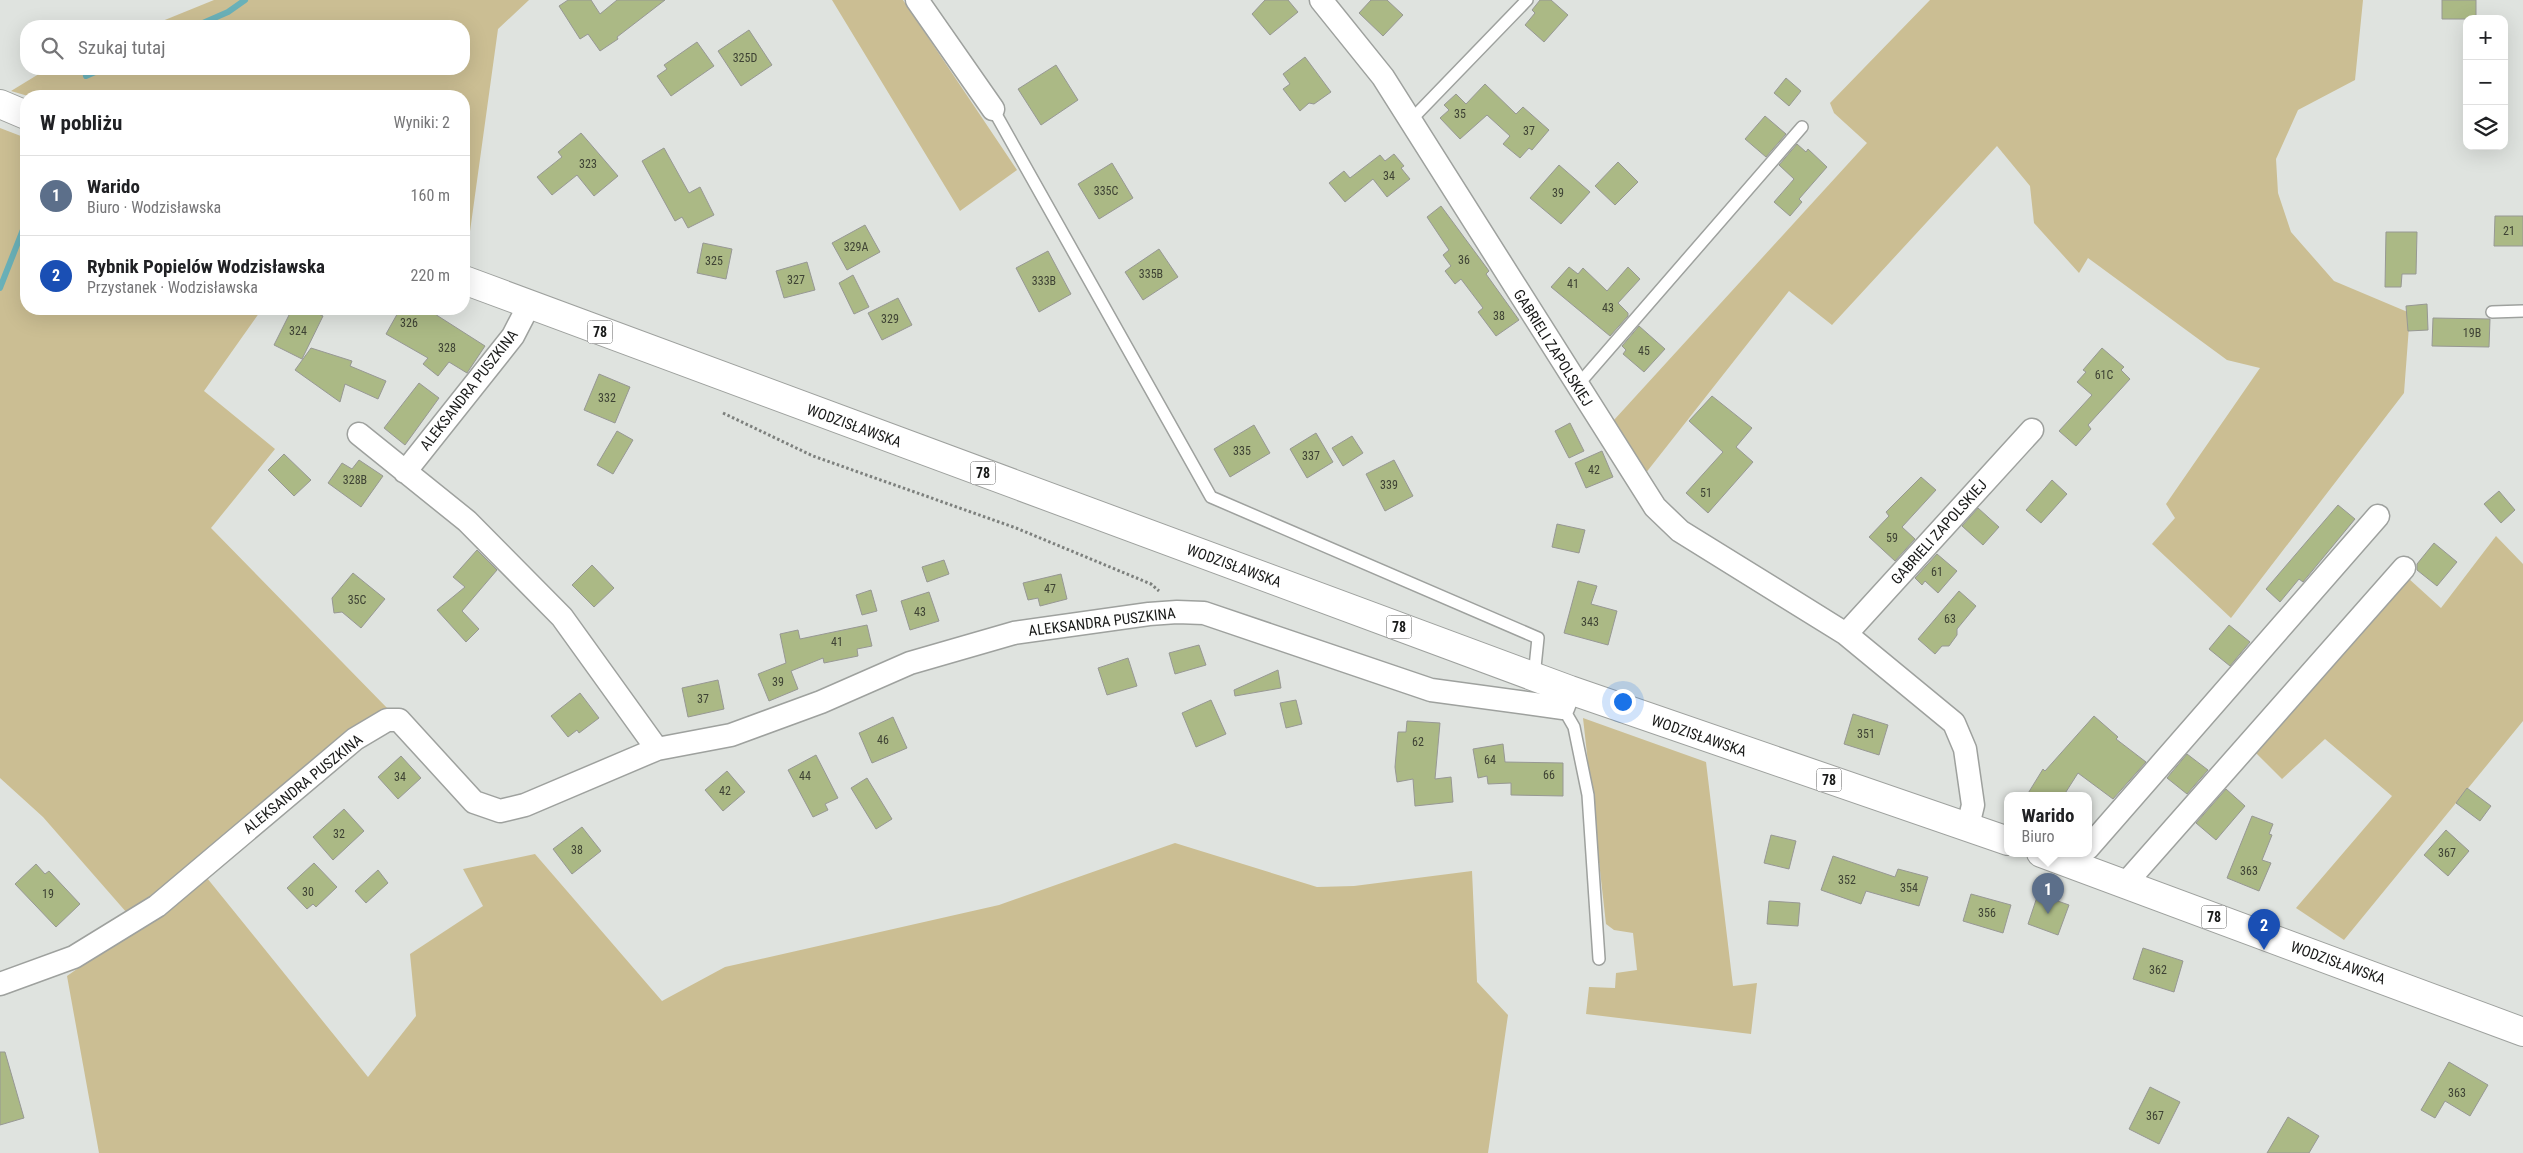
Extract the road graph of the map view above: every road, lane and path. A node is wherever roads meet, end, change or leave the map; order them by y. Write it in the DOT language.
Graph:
graph roads {
  1 [pos="918,0"];
  2 [pos="1321,0"];
  3 [pos="1526,0"];
  4 [pos="0,104"];
  5 [pos="993,109"];
  6 [pos="20,112"];
  7 [pos="1410,121"];
  8 [pos="1802,127"];
  9 [pos="470,282"];
  10 [pos="530,305"];
  11 [pos="2523,311"];
  12 [pos="2492,312"];
  13 [pos="1577,386"];
  14 [pos="723,413"];
  15 [pos="2032,430"];
  16 [pos="359,434"];
  17 [pos="405,472"];
  18 [pos="2378,516"];
  19 [pos="2404,568"];
  20 [pos="1150,584"];
  21 [pos="1846,634"];
  22 [pos="1534,677"];
  23 [pos="1566,699"];
  24 [pos="657,749"];
  25 [pos="1968,826"];
  26 [pos="2004,840"];
  27 [pos="2092,844"];
  28 [pos="2085,857"];
  29 [pos="2125,884"];
  30 [pos="1599,959"];
  31 [pos="0,984"];
  32 [pos="2523,1032"];
  1 -- 5 [label="street"];
  2 -- 7 [label="street, GABRIELI ZAPOLSKIEJ"];
  3 -- 7 [label="lane"];
  4 -- 6 [label="main road"];
  5 -- 22 [label="lane"];
  7 -- 13 [label="street, GABRIELI ZAPOLSKIEJ"];
  8 -- 13 [label="lane"];
  9 -- 10 [label="main road, WODZISŁAWSKA / 78"];
  10 -- 17 [label="street, ALEKSANDRA PUSZKINA"];
  10 -- 22 [label="main road, WODZISŁAWSKA / 78"];
  11 -- 12 [label="lane"];
  13 -- 21 [label="street, GABRIELI ZAPOLSKIEJ"];
  14 -- 20 [label="path"];
  15 -- 21 [label="street, GABRIELI ZAPOLSKIEJ"];
  16 -- 17 [label="street"];
  17 -- 24 [label="street"];
  18 -- 27 [label="street"];
  19 -- 29 [label="street"];
  21 -- 25 [label="street, GABRIELI ZAPOLSKIEJ"];
  22 -- 23 [label="main road, WODZISŁAWSKA / 78"];
  23 -- 24 [label="street, ALEKSANDRA PUSZKINA"];
  23 -- 25 [label="main road, WODZISŁAWSKA / 78"];
  23 -- 30 [label="lane"];
  24 -- 31 [label="street, ALEKSANDRA PUSZKINA"];
  25 -- 26 [label="main road, WODZISŁAWSKA / 78"];
  28 -- 29 [label="main road, WODZISŁAWSKA / 78"];
  29 -- 32 [label="main road, WODZISŁAWSKA / 78"];
}
